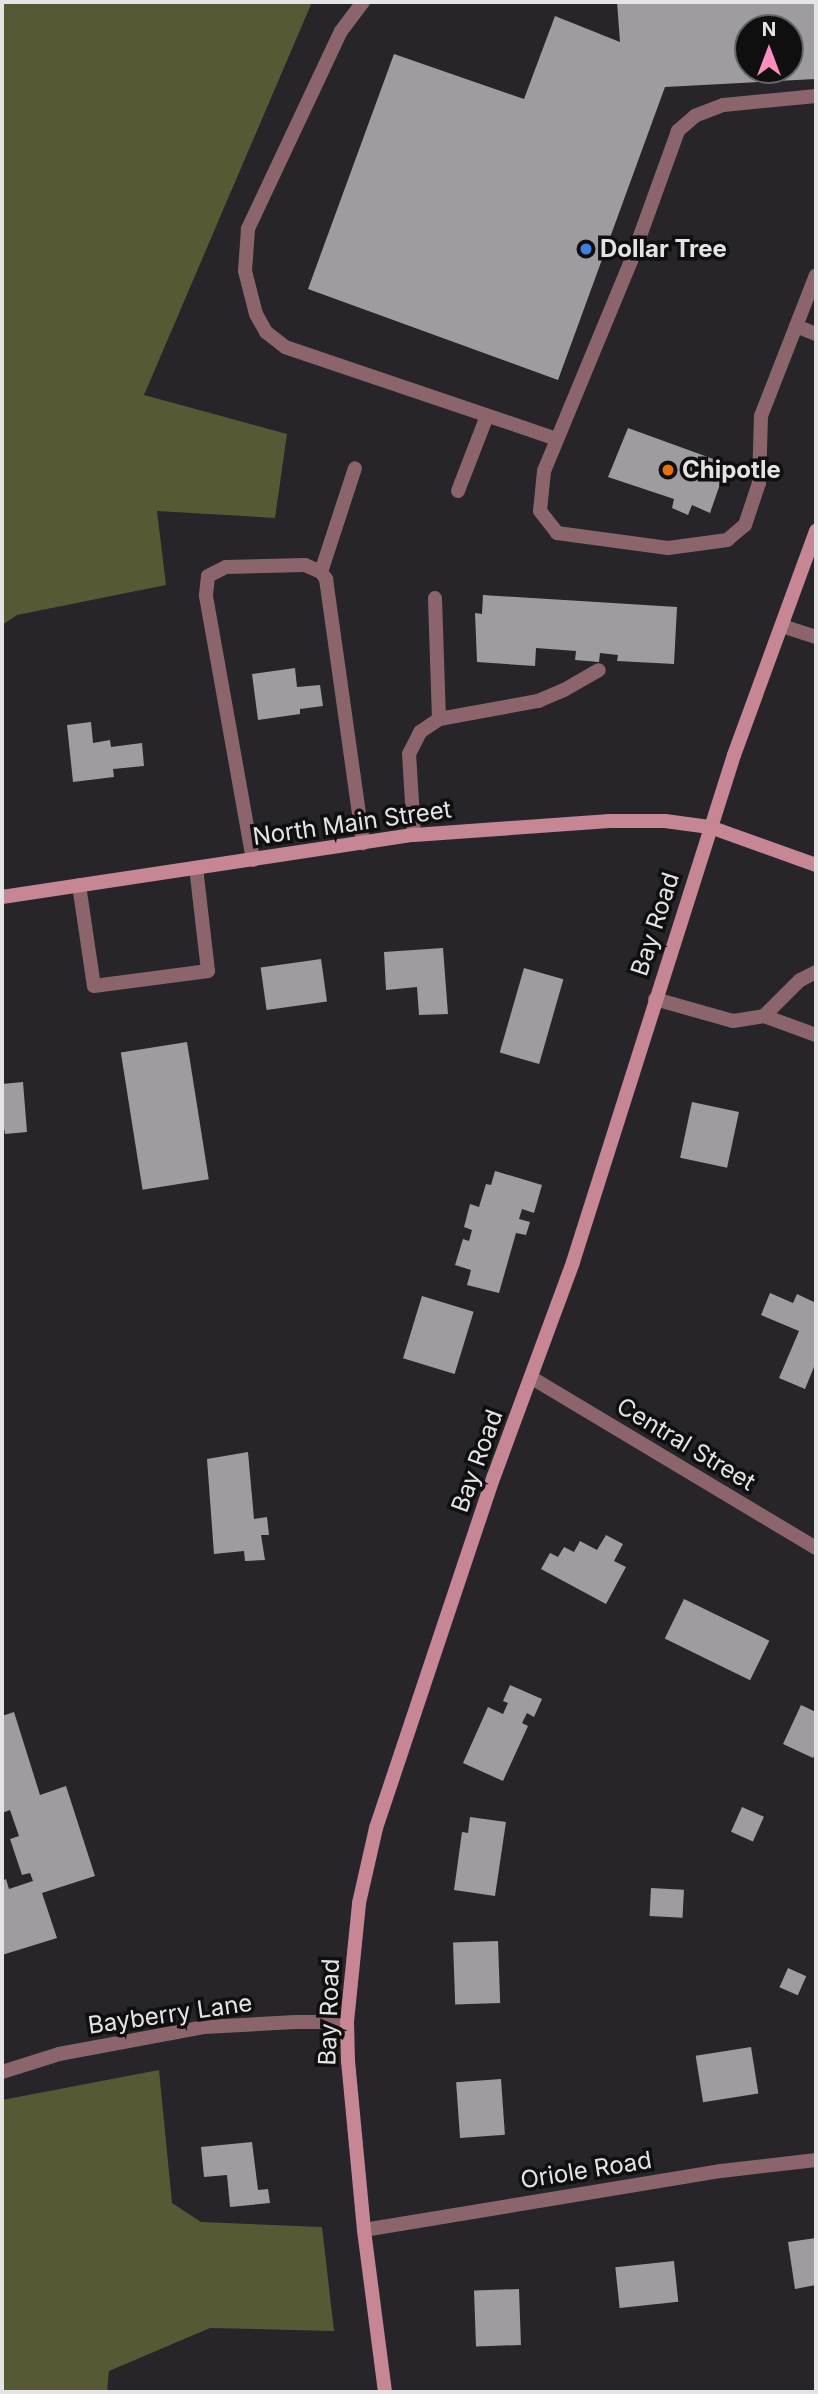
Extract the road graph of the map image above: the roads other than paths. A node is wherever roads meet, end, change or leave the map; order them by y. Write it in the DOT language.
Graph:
graph roads {
  1 [pos="363,2"];
  2 [pos="816,96"];
  3 [pos="816,275"];
  4 [pos="796,326"];
  5 [pos="816,334"];
  6 [pos="487,416"];
  7 [pos="557,439"];
  8 [pos="355,468"];
  9 [pos="458,491"];
  10 [pos="816,531"];
  11 [pos="321,572"];
  12 [pos="435,598"];
  13 [pos="782,626"];
  14 [pos="816,637"];
  15 [pos="599,670"];
  16 [pos="439,719"];
  17 [pos="710,827"];
  18 [pos="414,835"];
  19 [pos="363,843"];
  20 [pos="253,860"];
  21 [pos="816,865"];
  22 [pos="195,868"];
  23 [pos="79,885"];
  24 [pos="2,897"];
  25 [pos="816,972"];
  26 [pos="655,999"];
  27 [pos="764,1016"];
  28 [pos="816,1035"];
  29 [pos="532,1378"];
  30 [pos="816,1548"];
  31 [pos="347,2022"];
  32 [pos="2,2072"];
  33 [pos="816,2160"];
  34 [pos="364,2230"];
  35 [pos="385,2392"];
  1 -- 6 [label="street"];
  2 -- 7 [label="street"];
  3 -- 4 [label="street"];
  4 -- 5 [label="street"];
  4 -- 7 [label="street"];
  6 -- 7 [label="street"];
  6 -- 9 [label="street"];
  8 -- 11 [label="street"];
  10 -- 13 [label="main road, Bay Road"];
  11 -- 19 [label="street"];
  11 -- 20 [label="street"];
  12 -- 16 [label="street"];
  13 -- 14 [label="street"];
  13 -- 17 [label="main road, Bay Road"];
  15 -- 16 [label="street"];
  16 -- 18 [label="street"];
  17 -- 18 [label="main road, North Main Street"];
  17 -- 21 [label="main road, North Main Street"];
  17 -- 26 [label="main road, Bay Road"];
  18 -- 19 [label="main road, North Main Street"];
  19 -- 20 [label="main road, North Main Street"];
  20 -- 22 [label="main road, North Main Street"];
  22 -- 23 [label="main road, North Main Street"];
  22 -- 23 [label="street"];
  23 -- 24 [label="main road, North Main Street"];
  25 -- 27 [label="street"];
  26 -- 27 [label="street"];
  26 -- 29 [label="main road, Bay Road"];
  27 -- 28 [label="street"];
  29 -- 30 [label="street, Central Street"];
  29 -- 31 [label="main road, Bay Road"];
  31 -- 32 [label="street, Bayberry Lane"];
  31 -- 34 [label="main road, Bay Road"];
  33 -- 34 [label="street, Oriole Road"];
  34 -- 35 [label="main road, Bay Road"];
}
